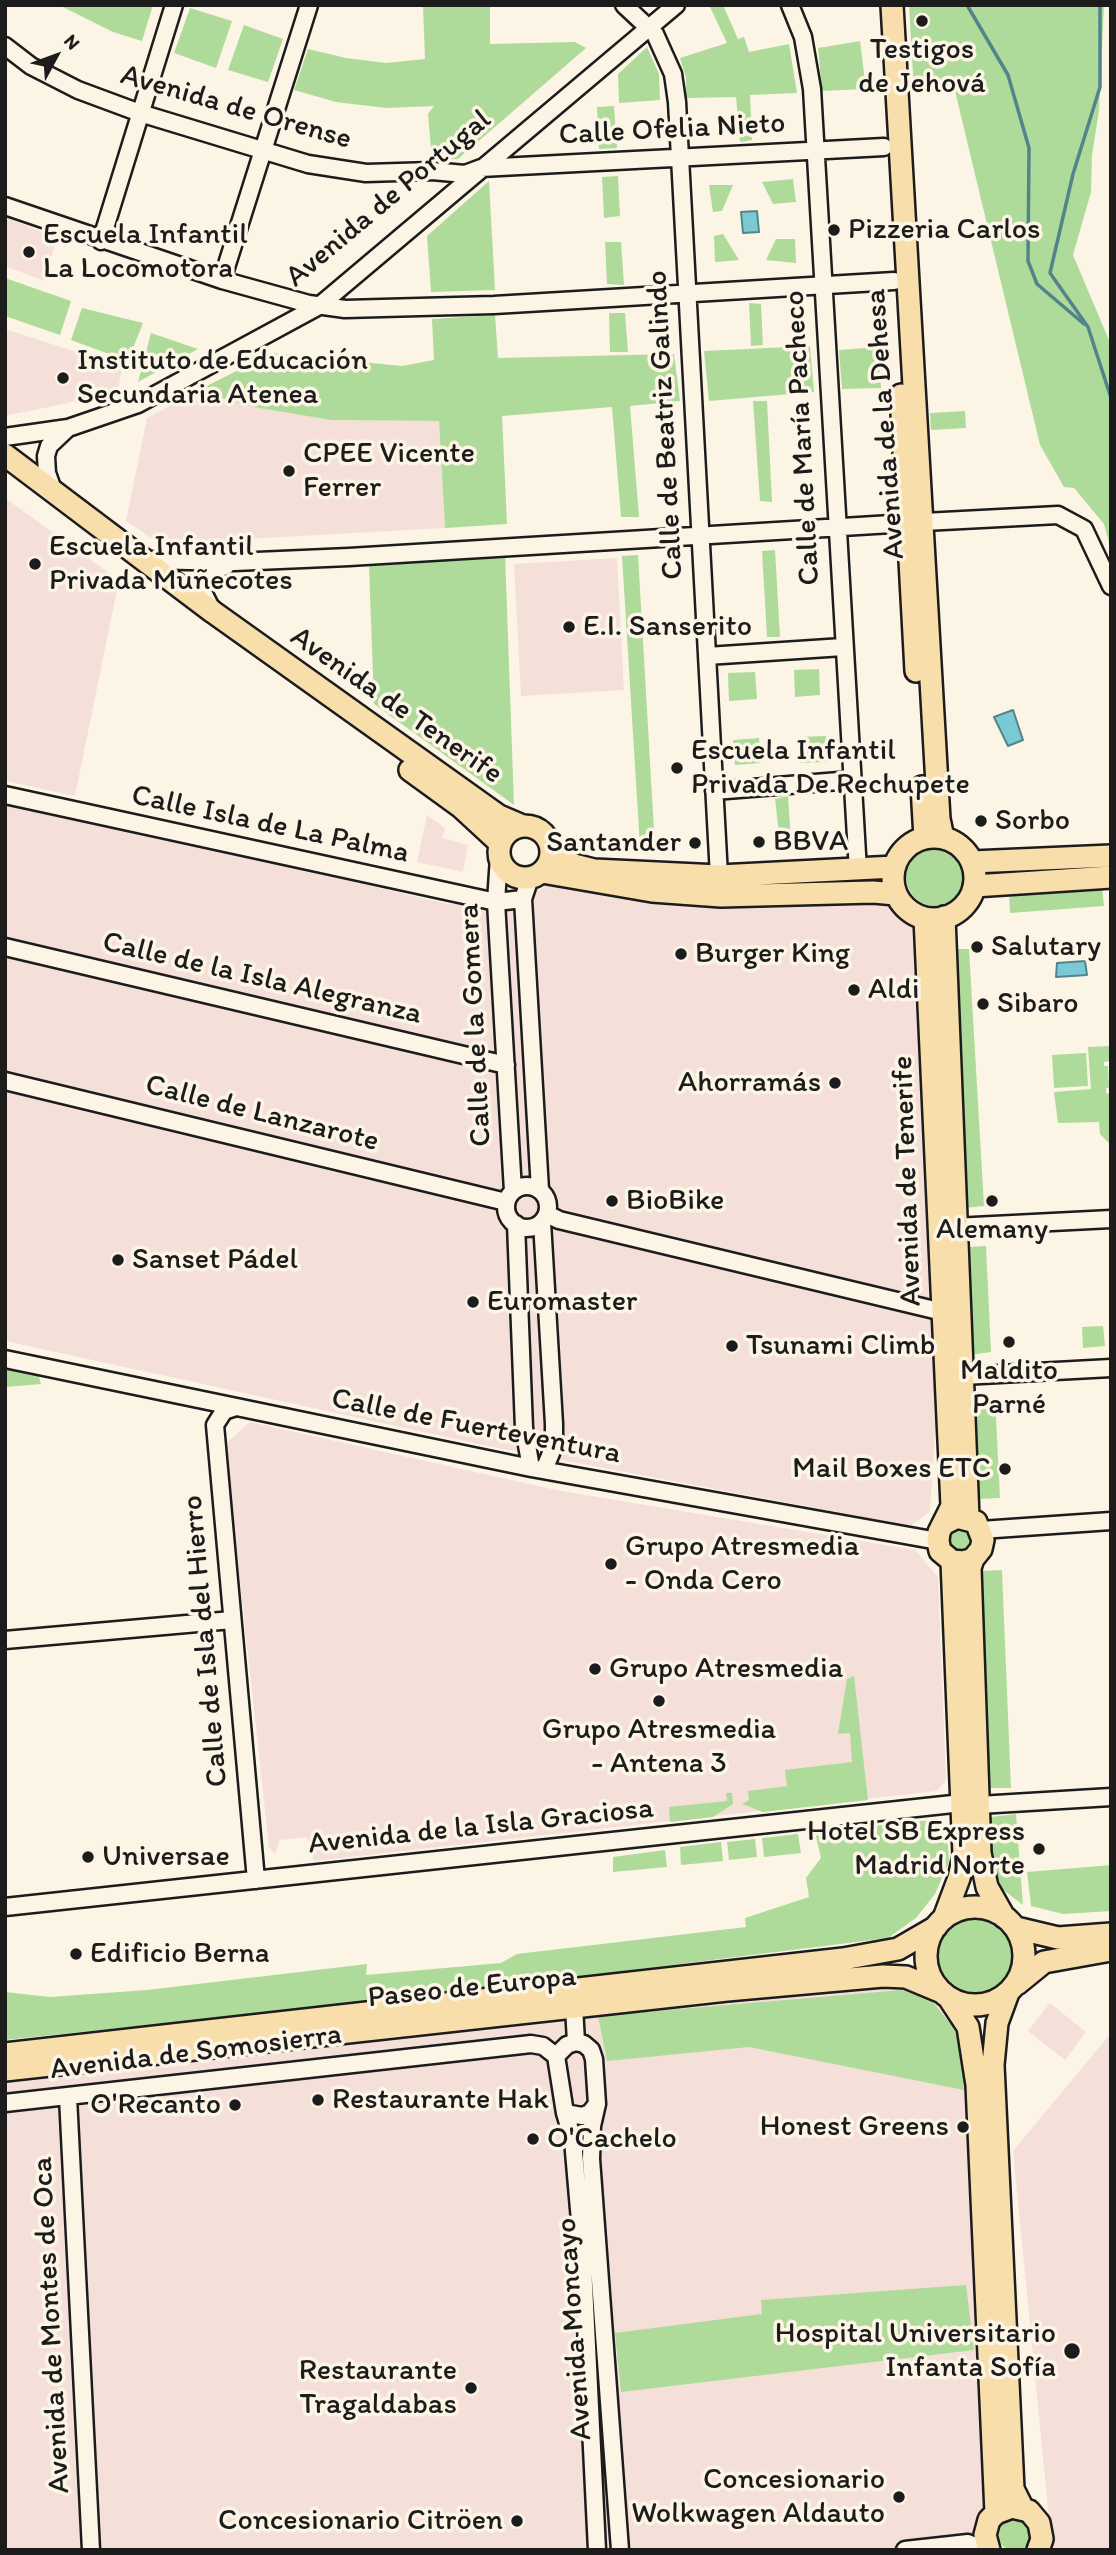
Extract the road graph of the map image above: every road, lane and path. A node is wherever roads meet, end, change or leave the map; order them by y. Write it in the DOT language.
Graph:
graph roads {
  1 [pos="174,5"];
  2 [pos="309,5"];
  3 [pos="624,5"];
  4 [pos="664,5"];
  5 [pos="676,5"];
  6 [pos="790,5"];
  7 [pos="878,5"];
  8 [pos="892,5"];
  9 [pos="646,24"];
  10 [pos="5,46"];
  11 [pos="141,113"];
  12 [pos="884,147"];
  13 [pos="814,150"];
  14 [pos="263,151"];
  15 [pos="678,157"];
  16 [pos="481,168"];
  17 [pos="465,174"];
  18 [pos="5,206"];
  19 [pos="101,241"];
  20 [pos="222,280"];
  21 [pos="894,281"];
  22 [pos="822,286"];
  23 [pos="686,295"];
  24 [pos="314,305"];
  25 [pos="68,428"];
  26 [pos="5,430"];
  27 [pos="5,437"];
  28 [pos="5,455"];
  29 [pos="5,472"];
  30 [pos="54,493"];
  31 [pos="916,523"];
  32 [pos="836,528"];
  33 [pos="701,535"];
  34 [pos="145,560"];
  35 [pos="234,562"];
  36 [pos="1111,586"];
  37 [pos="213,612"];
  38 [pos="843,648"];
  39 [pos="706,656"];
  40 [pos="852,780"];
  41 [pos="714,791"];
  42 [pos="5,795"];
  43 [pos="520,825"];
  44 [pos="934,838"];
  45 [pos="499,850"];
  46 [pos="1111,856"];
  47 [pos="972,862"];
  48 [pos="894,867"];
  49 [pos="541,868"];
  50 [pos="858,871"];
  51 [pos="719,876"];
  52 [pos="1111,877"];
  53 [pos="974,886"];
  54 [pos="896,894"];
  55 [pos="523,899"];
  56 [pos="496,902"];
  57 [pos="935,918"];
  58 [pos="5,947"];
  59 [pos="506,1065"];
  60 [pos="5,1081"];
  61 [pos="540,1190"];
  62 [pos="510,1197"];
  63 [pos="544,1218"];
  64 [pos="1110,1219"];
  65 [pos="516,1224"];
  66 [pos="954,1227"];
  67 [pos="1111,1231"];
  68 [pos="943,1312"];
  69 [pos="5,1359"];
  70 [pos="1111,1368"];
  71 [pos="963,1376"];
  72 [pos="236,1407"];
  73 [pos="554,1424"];
  74 [pos="524,1428"];
  75 [pos="537,1469"];
  76 [pos="1111,1521"];
  77 [pos="975,1524"];
  78 [pos="941,1532"];
  79 [pos="963,1560"];
  80 [pos="232,1620"];
  81 [pos="5,1640"];
  82 [pos="1111,1797"];
  83 [pos="970,1804"];
  84 [pos="256,1880"];
  85 [pos="5,1907"];
  86 [pos="1010,1922"];
  87 [pos="940,1923"];
  88 [pos="1111,1934"];
  89 [pos="1111,1950"];
  90 [pos="1012,1989"];
  91 [pos="946,1995"];
  92 [pos="574,2007"];
  93 [pos="576,2042"];
  94 [pos="5,2054"];
  95 [pos="556,2056"];
  96 [pos="5,2070"];
  97 [pos="68,2097"];
  98 [pos="5,2103"];
  99 [pos="597,2104"];
  100 [pos="565,2113"];
  101 [pos="598,2364"];
  102 [pos="1023,2509"];
  103 [pos="991,2519"];
  104 [pos="968,2543"];
  105 [pos="91,2550"];
  106 [pos="597,2550"];
  107 [pos="620,2550"];
  108 [pos="905,2550"];
  109 [pos="987,2550"];
  110 [pos="1038,2550"];
  1 -- 11 [label="street"];
  2 -- 14 [label="street"];
  3 -- 9 [label="street, Calle de Beatriz Galindo"];
  4 -- 9 [label="street, Avenida de Portugal"];
  5 -- 9 [label="street, Avenida de Portugal"];
  6 -- 13 [label="street, Calle de María Pacheco"];
  7 -- 12 [label="main road, Avenida de la Dehesa"];
  8 -- 31 [label="main road, Avenida de la Dehesa"];
  9 -- 15 [label="street, Calle de Beatriz Galindo"];
  9 -- 16 [label="street, Avenida de Portugal"];
  9 -- 17 [label="street, Avenida de Portugal"];
  10 -- 11 [label="street, Avenida de Orense"];
  11 -- 14 [label="street, Avenida de Orense"];
  11 -- 19 [label="street"];
  12 -- 13 [label="street, Calle Ofelia Nieto"];
  12 -- 21 [label="main road, Avenida de la Dehesa"];
  13 -- 15 [label="street, Calle Ofelia Nieto"];
  13 -- 22 [label="street, Calle de María Pacheco"];
  14 -- 17 [label="street, Avenida de Orense"];
  14 -- 20 [label="street"];
  15 -- 16 [label="street, Calle Ofelia Nieto"];
  15 -- 23 [label="street, Calle de Beatriz Galindo"];
  16 -- 17 [label="street, Calle Ofelia Nieto"];
  16 -- 24 [label="street, Avenida de Portugal"];
  17 -- 24 [label="street, Avenida de Portugal"];
  18 -- 19 [label="street"];
  19 -- 20 [label="street"];
  20 -- 24 [label="street"];
  21 -- 22 [label="street"];
  21 -- 31 [label="main road, Avenida de la Dehesa"];
  22 -- 23 [label="street"];
  22 -- 32 [label="street, Calle de María Pacheco"];
  23 -- 24 [label="street"];
  23 -- 33 [label="street, Calle de Beatriz Galindo"];
  24 -- 25 [label="street, Avenida de Portugal"];
  24 -- 26 [label="street, Avenida de Portugal"];
  25 -- 27 [label="street, Avenida de Portugal"];
  25 -- 30 [label="street"];
  28 -- 30 [label="main road, Avenida de Tenerife"];
  29 -- 45 [label="main road, Avenida de Tenerife"];
  30 -- 34 [label="main road, Avenida de Tenerife"];
  31 -- 32 [label="street"];
  31 -- 36 [label="street"];
  31 -- 44 [label="main road, Avenida de la Dehesa"];
  32 -- 33 [label="street"];
  32 -- 38 [label="street, Calle de María Pacheco"];
  33 -- 35 [label="street"];
  33 -- 39 [label="street, Calle de Beatriz Galindo"];
  34 -- 35 [label="street"];
  34 -- 37 [label="main road, Avenida de Tenerife"];
  35 -- 37 [label="street"];
  37 -- 43 [label="main road, Avenida de Tenerife"];
  38 -- 39 [label="street"];
  38 -- 40 [label="street, Calle de María Pacheco"];
  39 -- 41 [label="street, Calle de Beatriz Galindo"];
  40 -- 41 [label="street"];
  40 -- 50 [label="street, Calle de María Pacheco"];
  41 -- 51 [label="street, Calle de Beatriz Galindo"];
  42 -- 56 [label="street, Calle Isla de La Palma"];
  43 -- 45 [label="main road"];
  43 -- 49 [label="main road"];
  44 -- 47 [label="main road"];
  44 -- 48 [label="main road"];
  45 -- 49 [label="main road"];
  45 -- 56 [label="street, Calle de la Gomera"];
  46 -- 47 [label="main road"];
  47 -- 53 [label="main road"];
  48 -- 50 [label="main road"];
  48 -- 54 [label="main road"];
  49 -- 51 [label="main road"];
  49 -- 54 [label="main road"];
  49 -- 55 [label="street, Calle de la Gomera"];
  50 -- 51 [label="main road"];
  52 -- 53 [label="main road"];
  53 -- 57 [label="main road"];
  54 -- 57 [label="main road"];
  55 -- 56 [label="street, Calle Isla de La Palma"];
  55 -- 61 [label="street, Calle de la Gomera"];
  56 -- 59 [label="street, Calle de la Gomera"];
  57 -- 66 [label="main road, Avenida de Tenerife"];
  57 -- 68 [label="main road, Avenida de Tenerife"];
  58 -- 59 [label="street, Calle de la Isla Alegranza"];
  59 -- 62 [label="street, Calle de la Gomera"];
  60 -- 62 [label="street, Calle de Lanzarote"];
  61 -- 62 [label="street"];
  61 -- 63 [label="street"];
  62 -- 65 [label="street"];
  63 -- 65 [label="street"];
  63 -- 68 [label="street"];
  63 -- 73 [label="street"];
  64 -- 66 [label="street"];
  64 -- 67 [label="street"];
  65 -- 74 [label="street"];
  66 -- 71 [label="main road, Avenida de Tenerife"];
  68 -- 78 [label="main road, Avenida de Tenerife"];
  69 -- 72 [label="street, Calle de Fuerteventura"];
  70 -- 71 [label="street"];
  71 -- 77 [label="main road, Avenida de Tenerife"];
  72 -- 75 [label="street, Calle de Fuerteventura"];
  72 -- 80 [label="street, Calle de Isla del Hierro"];
  73 -- 74 [label="street"];
  73 -- 75 [label="street"];
  74 -- 75 [label="street"];
  75 -- 78 [label="street, Calle de Fuerteventura"];
  76 -- 77 [label="street"];
  77 -- 78 [label="main road"];
  77 -- 79 [label="main road"];
  78 -- 79 [label="main road"];
  79 -- 83 [label="main road"];
  80 -- 81 [label="street"];
  80 -- 84 [label="street, Calle de Isla del Hierro"];
  82 -- 83 [label="street, Avenida de la Isla Graciosa"];
  83 -- 84 [label="street, Avenida de la Isla Graciosa"];
  83 -- 86 [label="main road"];
  83 -- 87 [label="main road"];
  84 -- 85 [label="street, Avenida de la Isla Graciosa"];
  86 -- 87 [label="main road"];
  86 -- 88 [label="main road"];
  86 -- 90 [label="main road"];
  87 -- 91 [label="main road"];
  87 -- 94 [label="main road, Paseo de Europa"];
  89 -- 90 [label="main road"];
  90 -- 91 [label="main road"];
  90 -- 102 [label="main road"];
  91 -- 92 [label="main road, Paseo de Europa"];
  91 -- 103 [label="main road"];
  92 -- 93 [label="street"];
  92 -- 96 [label="main road, Paseo de Europa"];
  93 -- 95 [label="street"];
  93 -- 99 [label="street, Avenida Moncayo"];
  95 -- 97 [label="street, Avenida de Somosierra"];
  95 -- 100 [label="street, Avenida Moncayo"];
  97 -- 98 [label="street, Avenida de Somosierra"];
  97 -- 105 [label="street, Avenida de Montes de Oca"];
  99 -- 100 [label="street"];
  99 -- 101 [label="street, Avenida Moncayo"];
  100 -- 101 [label="street, Avenida Moncayo"];
  101 -- 106 [label="street, Avenida Moncayo"];
  101 -- 107 [label="street, Avenida Moncayo"];
  102 -- 103 [label="main road"];
  102 -- 110 [label="main road"];
  103 -- 104 [label="street"];
  103 -- 109 [label="main road"];
  104 -- 108 [label="street"];
  104 -- 109 [label="street"];
}
